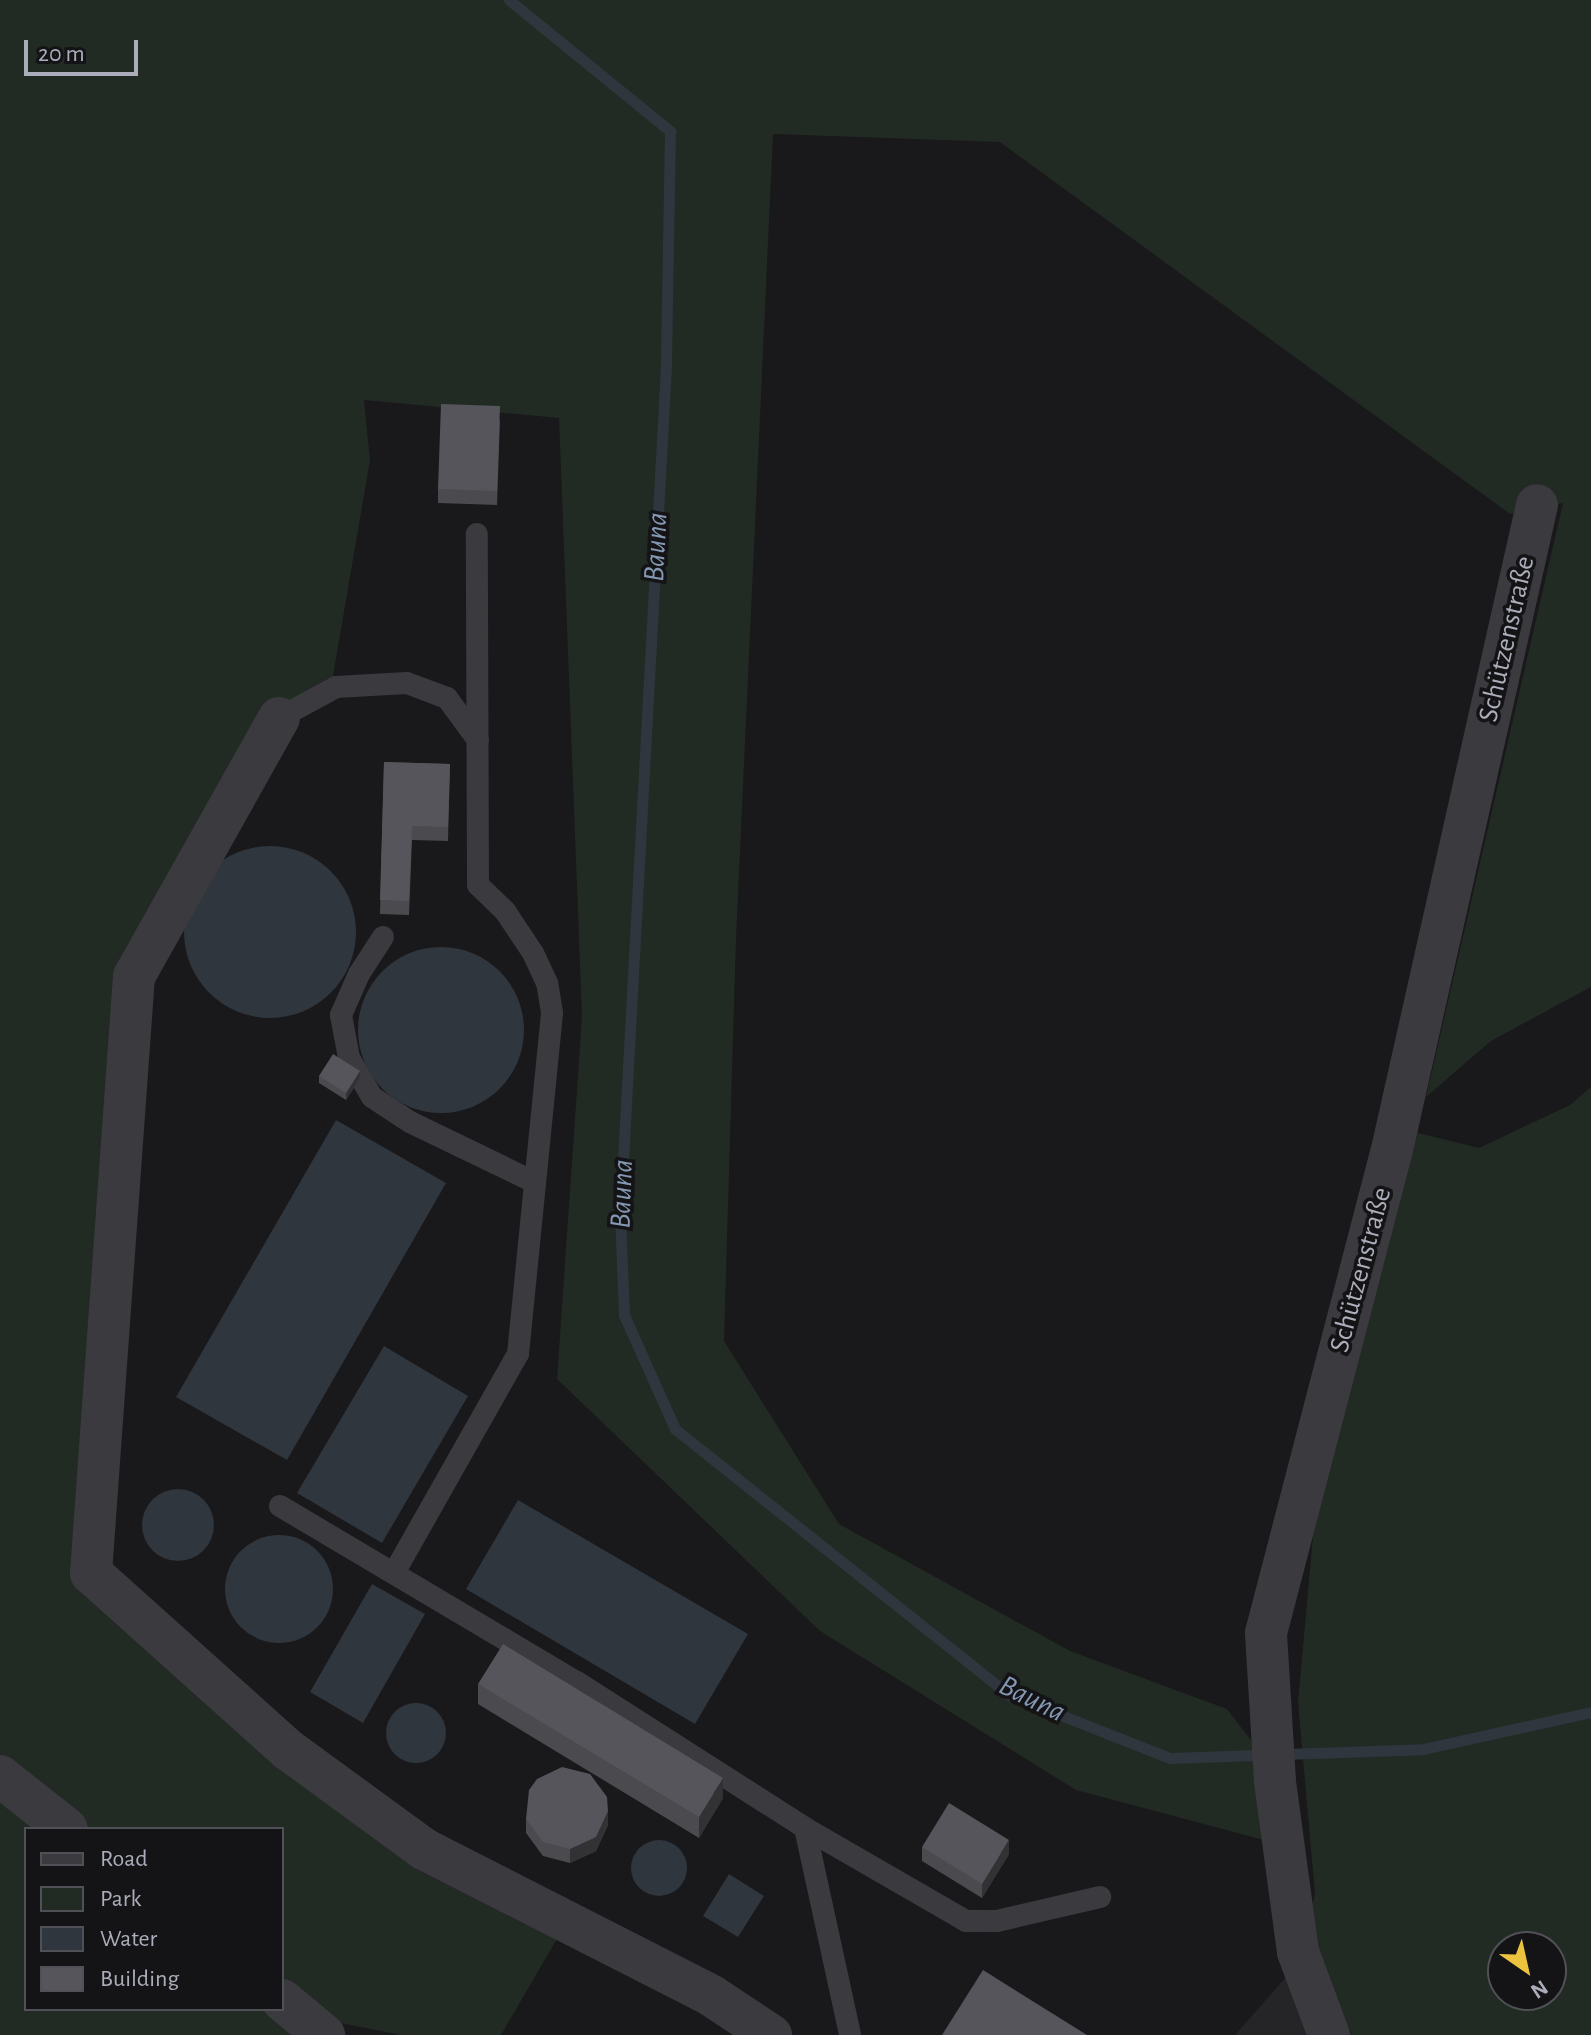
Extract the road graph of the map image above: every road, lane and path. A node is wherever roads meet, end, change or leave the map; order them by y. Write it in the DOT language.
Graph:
graph roads {
  1 [pos="1537,505"];
  2 [pos="477,534"];
  3 [pos="279,718"];
  4 [pos="478,740"];
  5 [pos="383,937"];
  6 [pos="534,1182"];
  7 [pos="280,1506"];
  8 [pos="394,1573"];
  9 [pos="0,1776"];
  10 [pos="64,1827"];
  11 [pos="805,1828"];
  12 [pos="1100,1897"];
  13 [pos="284,2002"];
  14 [pos="324,2035"];
  15 [pos="771,2035"];
  16 [pos="850,2035"];
  17 [pos="1329,2035"];
  1 -- 17 [label="street, Schützenstraße"];
  2 -- 4 [label="lane"];
  3 -- 4 [label="lane"];
  3 -- 15 [label="street"];
  4 -- 6 [label="lane"];
  5 -- 6 [label="lane"];
  6 -- 8 [label="lane"];
  7 -- 8 [label="lane"];
  8 -- 11 [label="lane"];
  9 -- 10 [label="street"];
  11 -- 12 [label="lane"];
  11 -- 16 [label="lane"];
  13 -- 14 [label="street"];
}
